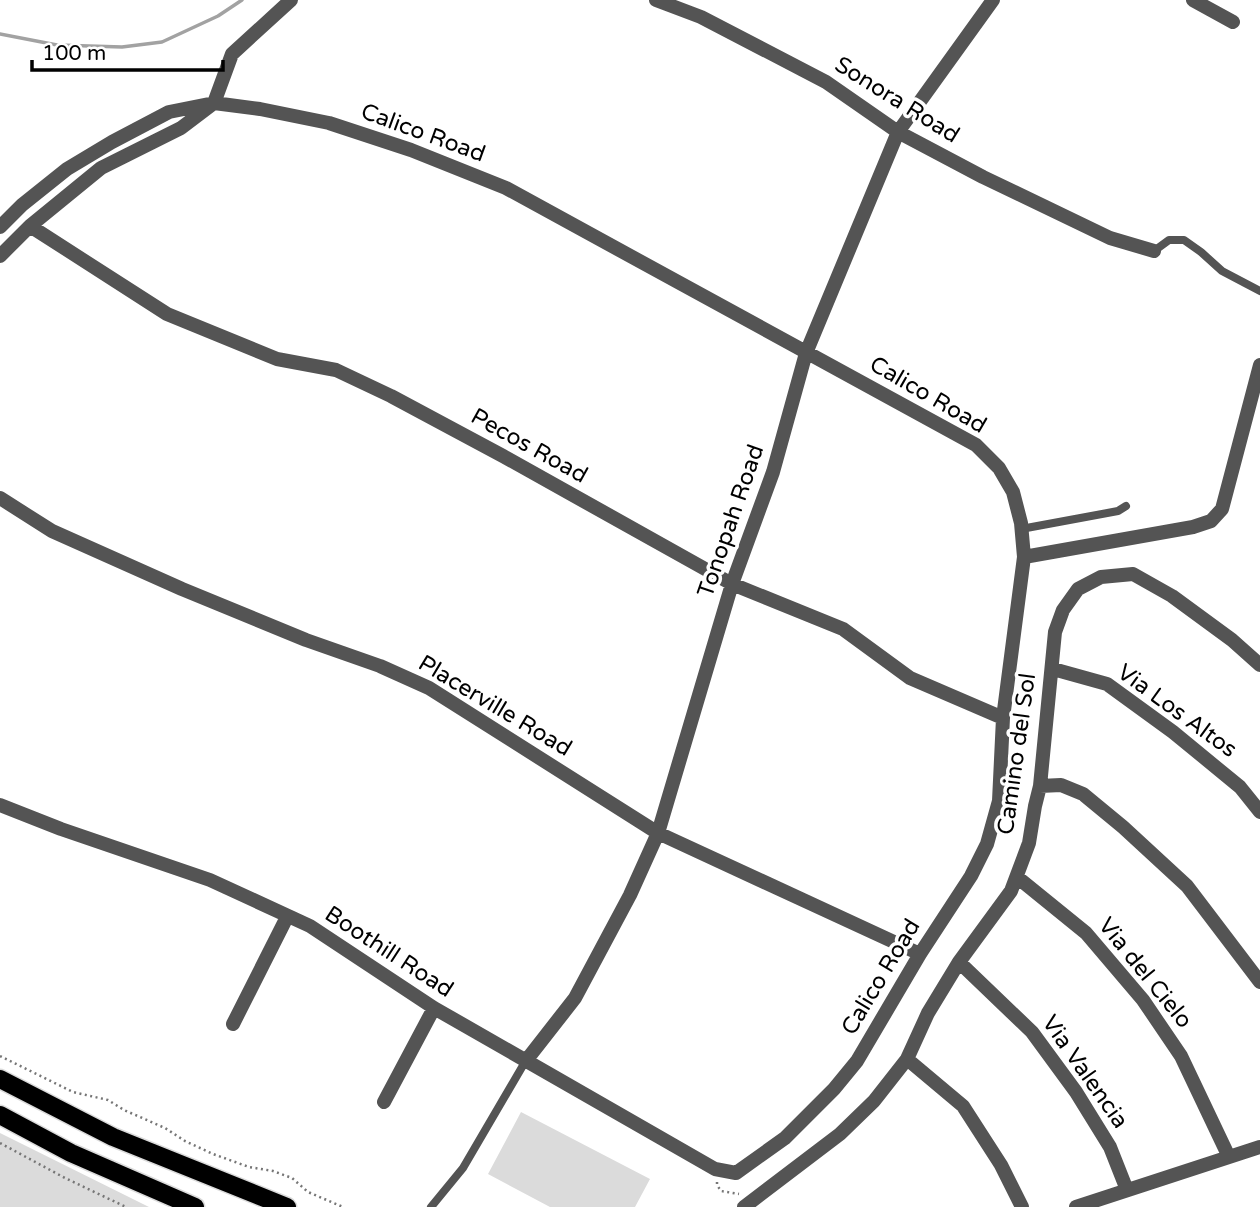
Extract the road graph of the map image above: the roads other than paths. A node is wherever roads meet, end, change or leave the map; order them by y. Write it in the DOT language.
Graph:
graph roads {
  1 [pos="291,0"];
  2 [pos="656,0"];
  3 [pos="993,0"];
  4 [pos="1193,0"];
  5 [pos="1233,22"];
  6 [pos="214,103"];
  7 [pos="898,132"];
  8 [pos="30,226"];
  9 [pos="0,227"];
  10 [pos="1154,251"];
  11 [pos="0,256"];
  12 [pos="1260,291"];
  13 [pos="806,353"];
  14 [pos="1260,365"];
  15 [pos="0,498"];
  16 [pos="1126,506"];
  17 [pos="1021,529"];
  18 [pos="1024,557"];
  19 [pos="732,584"];
  20 [pos="1260,665"];
  21 [pos="1052,669"];
  22 [pos="1003,718"];
  23 [pos="1040,786"];
  24 [pos="0,805"];
  25 [pos="1260,812"];
  26 [pos="658,833"];
  27 [pos="1017,877"];
  28 [pos="287,917"];
  29 [pos="920,954"];
  30 [pos="959,962"];
  31 [pos="1260,982"];
  32 [pos="434,1008"];
  33 [pos="233,1024"];
  34 [pos="907,1059"];
  35 [pos="525,1062"];
  36 [pos="0,1079"];
  37 [pos="384,1102"];
  38 [pos="0,1115"];
  39 [pos="1260,1147"];
  40 [pos="1229,1157"];
  41 [pos="736,1173"];
  42 [pos="1127,1190"];
  43 [pos="746,1205"];
  44 [pos="195,1207"];
  45 [pos="287,1207"];
  46 [pos="431,1207"];
  47 [pos="1021,1207"];
  48 [pos="1076,1207"];
  1 -- 6 [label="street"];
  2 -- 7 [label="street, Sonora Road"];
  3 -- 7 [label="street, Tonopah Road"];
  4 -- 5 [label="street"];
  6 -- 8 [label="street"];
  6 -- 9 [label="street, Calico Road"];
  6 -- 13 [label="street, Calico Road"];
  7 -- 10 [label="street, Sonora Road"];
  7 -- 13 [label="street, Tonopah Road"];
  8 -- 11 [label="street"];
  8 -- 19 [label="street, Pecos Road"];
  10 -- 12 [label="lane"];
  13 -- 17 [label="street, Calico Road"];
  13 -- 19 [label="street, Tonopah Road"];
  14 -- 18 [label="street"];
  15 -- 26 [label="street, Placerville Road"];
  16 -- 17 [label="lane"];
  17 -- 18 [label="street, Calico Road"];
  18 -- 22 [label="street, Calico Road"];
  19 -- 22 [label="street, Pecos Road"];
  19 -- 26 [label="street, Tonopah Road"];
  20 -- 21 [label="street, Camino del Sol"];
  21 -- 23 [label="street, Camino del Sol"];
  21 -- 25 [label="street, Via Los Altos"];
  22 -- 29 [label="street, Calico Road"];
  23 -- 27 [label="street, Camino del Sol"];
  23 -- 31 [label="street"];
  24 -- 28 [label="street, Boothill Road"];
  26 -- 29 [label="street, Placerville Road"];
  26 -- 35 [label="street, Tonopah Road"];
  27 -- 30 [label="street, Camino del Sol"];
  27 -- 40 [label="street, Via del Cielo"];
  28 -- 32 [label="street, Boothill Road"];
  28 -- 33 [label="street"];
  29 -- 41 [label="street, Calico Road"];
  30 -- 34 [label="street, Camino del Sol"];
  30 -- 42 [label="street, Via Valencia"];
  32 -- 35 [label="street, Boothill Road"];
  32 -- 37 [label="street"];
  34 -- 43 [label="street, Camino del Sol"];
  34 -- 47 [label="street"];
  35 -- 41 [label="street, Boothill Road"];
  35 -- 46 [label="lane"];
  36 -- 45 [label="main road"];
  38 -- 44 [label="main road"];
  39 -- 40 [label="street"];
  40 -- 42 [label="street"];
  42 -- 48 [label="street"];
}
